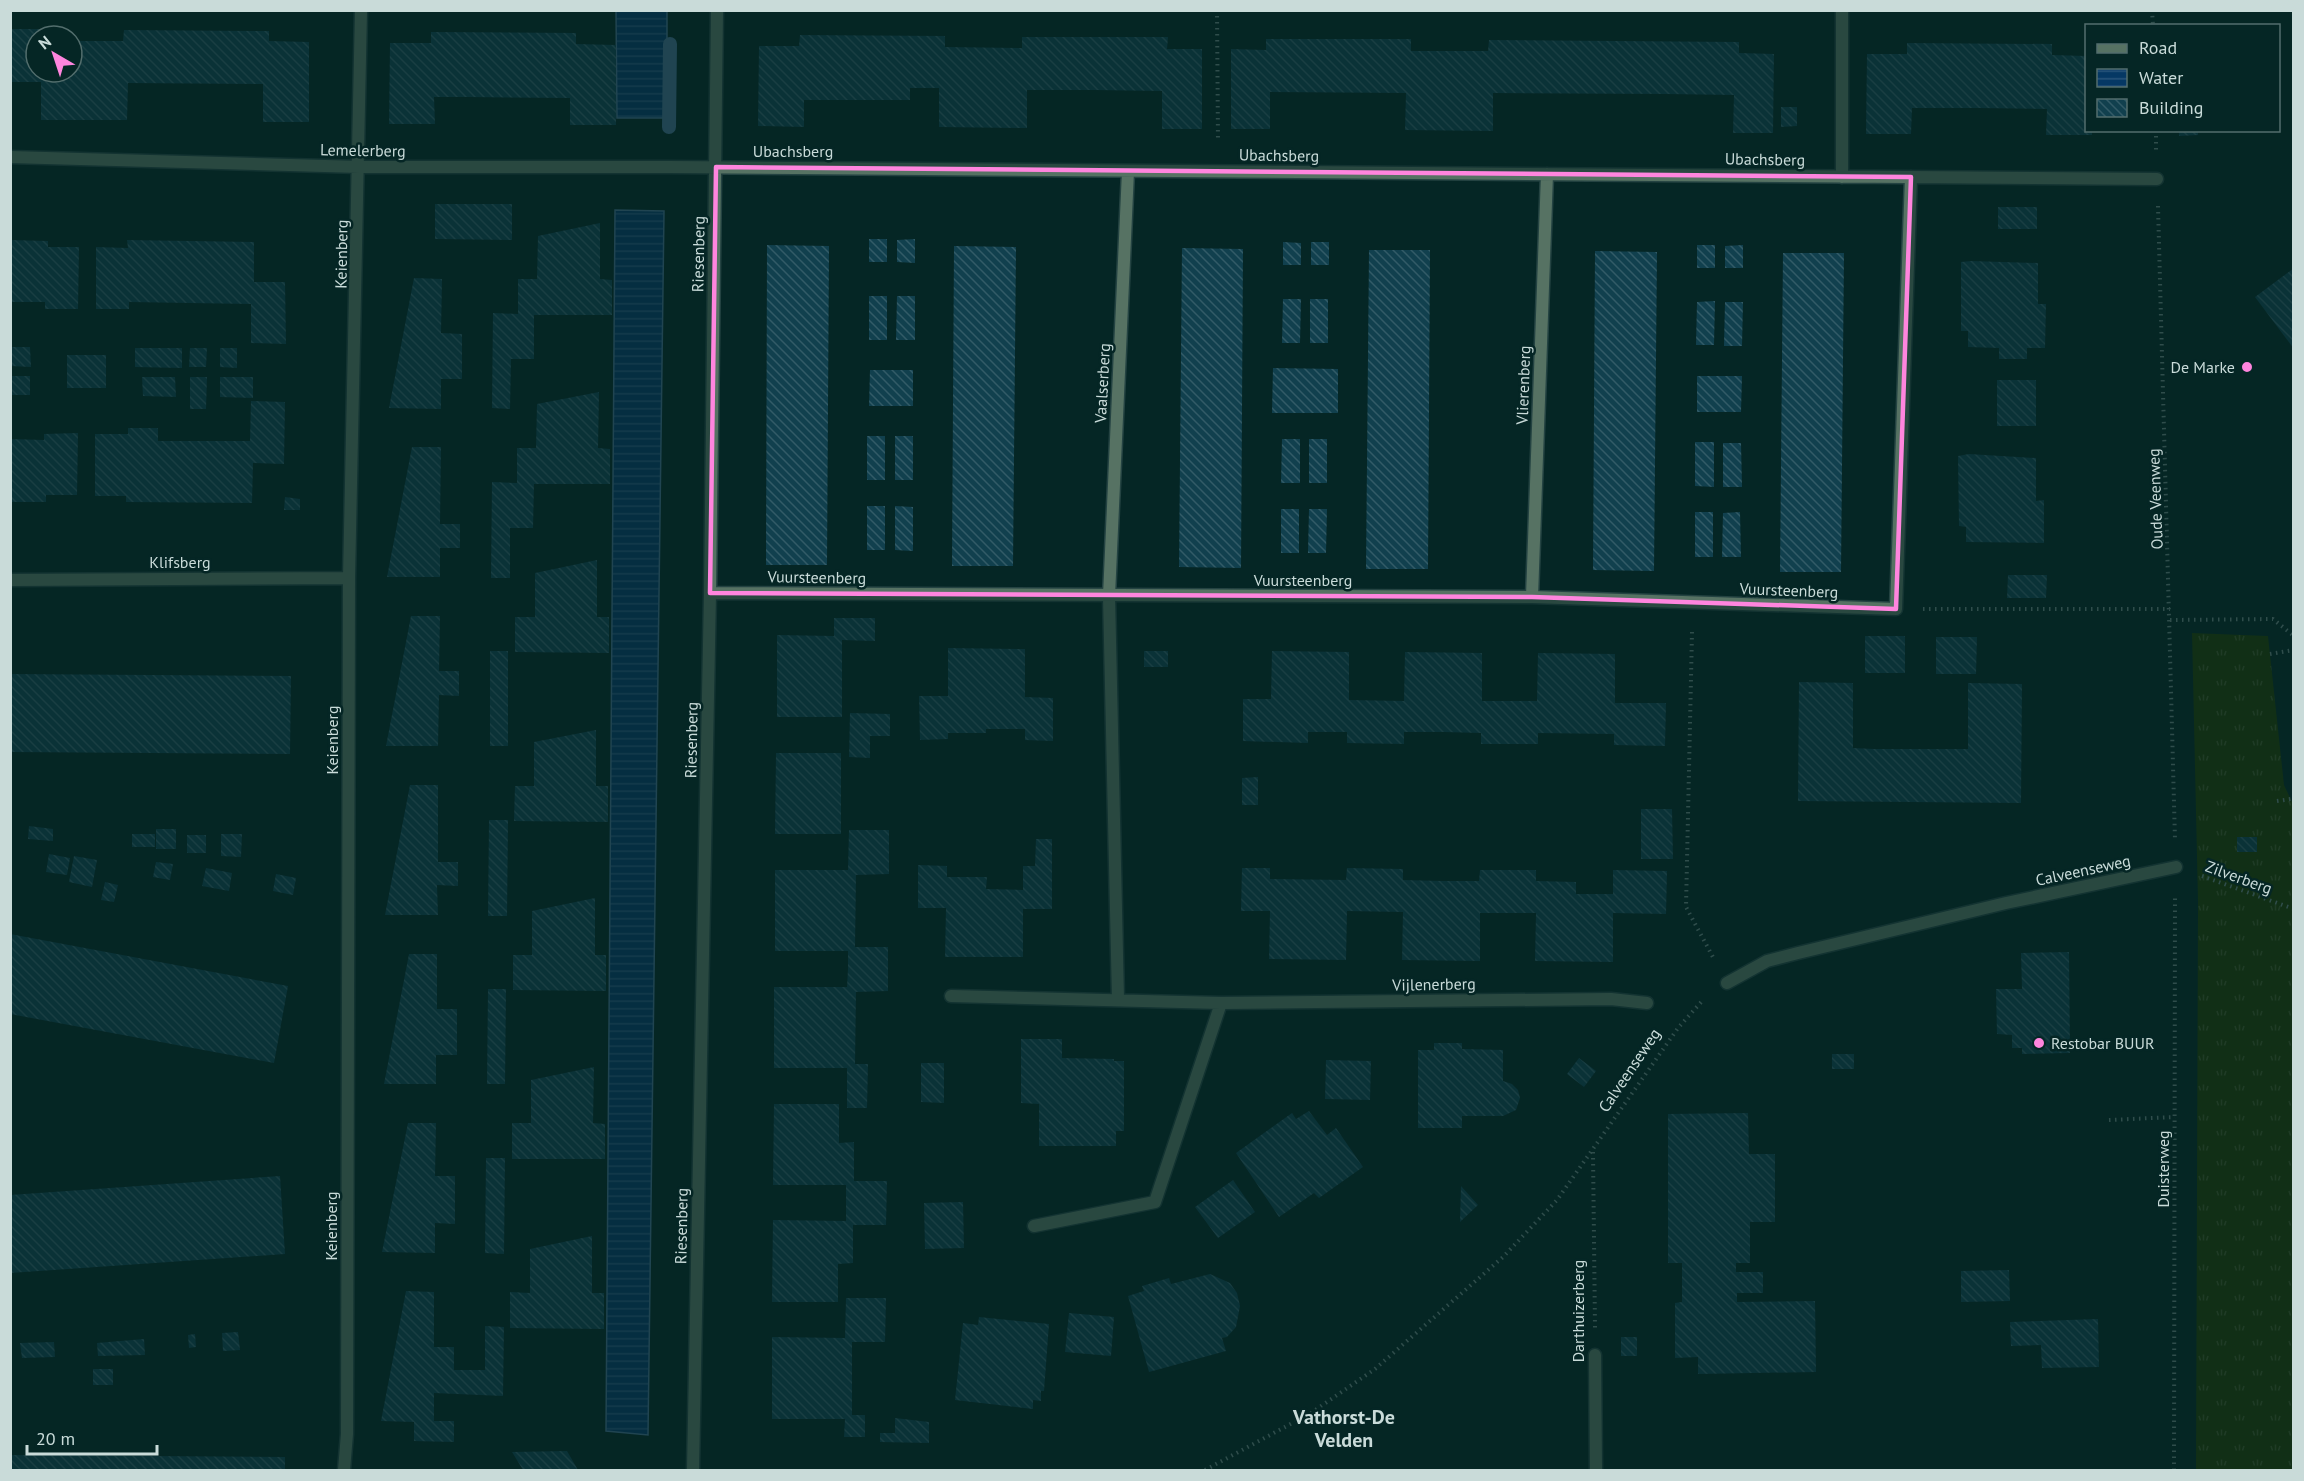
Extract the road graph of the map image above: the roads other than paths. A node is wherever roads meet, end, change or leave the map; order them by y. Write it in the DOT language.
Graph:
graph roads {
  1 [pos="361,10"];
  2 [pos="717,10"];
  3 [pos="1842,10"];
  4 [pos="10,157"];
  5 [pos="360,167"];
  6 [pos="716,167"];
  7 [pos="1128,171"];
  8 [pos="1547,174"];
  9 [pos="1842,177"];
  10 [pos="1911,177"];
  11 [pos="2157,179"];
  12 [pos="349,578"];
  13 [pos="10,579"];
  14 [pos="710,593"];
  15 [pos="1109,596"];
  16 [pos="1532,597"];
  17 [pos="2176,867"];
  18 [pos="1727,983"];
  19 [pos="951,996"];
  20 [pos="1118,999"];
  21 [pos="1221,1003"];
  22 [pos="1647,1003"];
  23 [pos="1034,1226"];
  24 [pos="1595,1355"];
  25 [pos="344,1470"];
  26 [pos="693,1470"];
  27 [pos="1596,1470"];
  1 -- 5 [label="street, Keienberg"];
  2 -- 6 [label="street, Riesenberg"];
  3 -- 9 [label="street"];
  4 -- 5 [label="street, Lemelerberg"];
  5 -- 6 [label="street, Lemelerberg"];
  5 -- 12 [label="street, Keienberg"];
  6 -- 7 [label="street, Ubachsberg"];
  6 -- 14 [label="street, Riesenberg"];
  7 -- 8 [label="street, Ubachsberg"];
  7 -- 15 [label="street, Vaalserberg"];
  8 -- 9 [label="street, Ubachsberg"];
  8 -- 16 [label="street, Vlierenberg"];
  9 -- 10 [label="street, Ubachsberg"];
  10 -- 11 [label="street, Ubachsberg"];
  10 -- 16 [label="street, Vuursteenberg"];
  12 -- 13 [label="street, Klifsberg"];
  12 -- 25 [label="street, Keienberg"];
  14 -- 15 [label="street, Vuursteenberg"];
  14 -- 26 [label="street, Riesenberg"];
  15 -- 16 [label="street, Vuursteenberg"];
  15 -- 20 [label="street"];
  17 -- 18 [label="street, Calveenseweg"];
  19 -- 20 [label="street, Vijlenerberg"];
  20 -- 21 [label="street, Vijlenerberg"];
  21 -- 22 [label="street, Vijlenerberg"];
  21 -- 23 [label="street"];
  24 -- 27 [label="street, Darthuizerberg"];
}
